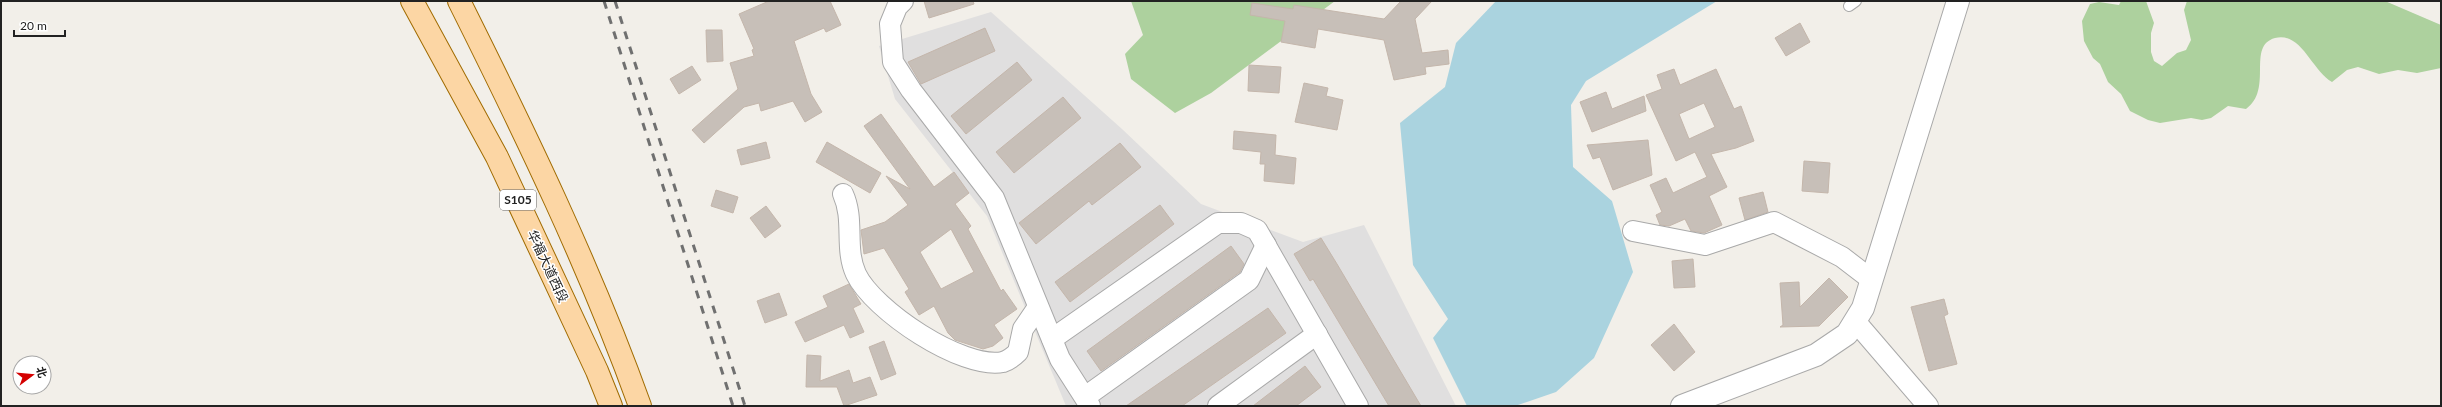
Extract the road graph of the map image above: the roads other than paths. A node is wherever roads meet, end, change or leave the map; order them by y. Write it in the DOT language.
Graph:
graph roads {
  1 [pos="412,1"];
  2 [pos="459,1"];
  3 [pos="903,1"];
  4 [pos="1958,1"];
  5 [pos="843,194"];
  6 [pos="1633,231"];
  7 [pos="1266,245"];
  8 [pos="1872,280"];
  9 [pos="1038,307"];
  10 [pos="1855,321"];
  11 [pos="1317,334"];
  12 [pos="1052,339"];
  13 [pos="1087,402"];
  14 [pos="611,406"];
  15 [pos="640,406"];
  16 [pos="1218,406"];
  17 [pos="1358,406"];
  18 [pos="1682,406"];
  19 [pos="1928,406"];
  1 -- 14 [label="main road, 华福大道西段 / S105"];
  2 -- 15 [label="main road, S105"];
  3 -- 9 [label="street"];
  4 -- 8 [label="street"];
  5 -- 9 [label="street"];
  6 -- 8 [label="street"];
  7 -- 11 [label="street"];
  7 -- 12 [label="street"];
  7 -- 13 [label="street"];
  8 -- 10 [label="street"];
  9 -- 12 [label="street"];
  10 -- 18 [label="street"];
  10 -- 19 [label="street"];
  11 -- 16 [label="street"];
  11 -- 17 [label="street"];
  12 -- 13 [label="street"];
}
